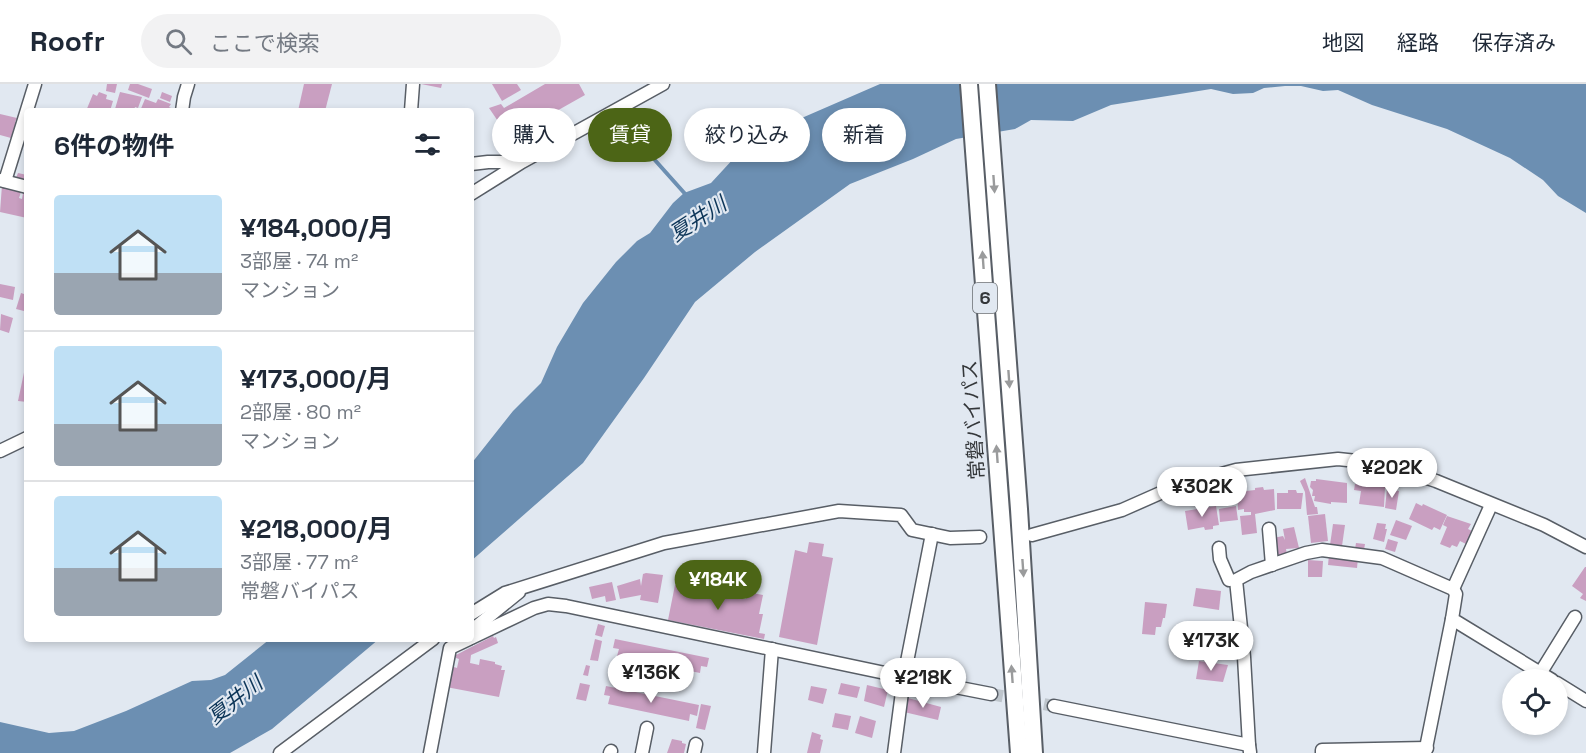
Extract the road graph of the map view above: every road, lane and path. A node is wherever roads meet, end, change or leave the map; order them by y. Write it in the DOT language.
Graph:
graph roads {
  1 [pos="35,84"];
  2 [pos="188,84"];
  3 [pos="413,84"];
  4 [pos="663,84"];
  5 [pos="969,84"];
  6 [pos="987,84"];
  7 [pos="27,108"];
  8 [pos="183,108"];
  9 [pos="411,108"];
  10 [pos="24,116"];
  11 [pos="576,132"];
  12 [pos="492,162"];
  13 [pos="522,162"];
  14 [pos="474,164"];
  15 [pos="2,181"];
  16 [pos="24,186"];
  17 [pos="474,192"];
  18 [pos="24,439"];
  19 [pos="0,450"];
  20 [pos="1491,505"];
  21 [pos="1269,529"];
  22 [pos="932,534"];
  23 [pos="1032,535"];
  24 [pos="980,537"];
  25 [pos="1586,547"];
  26 [pos="1219,548"];
  27 [pos="1272,565"];
  28 [pos="1229,580"];
  29 [pos="525,586"];
  30 [pos="1453,589"];
  31 [pos="474,612"];
  32 [pos="1575,617"];
  33 [pos="1452,620"];
  34 [pos="474,628"];
  35 [pos="474,635"];
  36 [pos="429,642"];
  37 [pos="462,642"];
  38 [pos="772,649"];
  39 [pos="1536,669"];
  40 [pos="1543,669"];
  41 [pos="904,677"];
  42 [pos="1568,690"];
  43 [pos="992,693"];
  44 [pos="1014,700"];
  45 [pos="1586,701"];
  46 [pos="1054,706"];
  47 [pos="647,728"];
  48 [pos="1426,750"];
  49 [pos="1251,751"];
  50 [pos="280,753"];
  51 [pos="430,753"];
  52 [pos="642,753"];
  53 [pos="764,753"];
  54 [pos="894,753"];
  55 [pos="1010,753"];
  56 [pos="1019,753"];
  57 [pos="1034,753"];
  58 [pos="1322,753"];
  1 -- 7 [label="street"];
  2 -- 8 [label="street"];
  3 -- 9 [label="street"];
  4 -- 11 [label="street"];
  44 -- 5 [label="highway, 常磐バイパス / 6, one-way"];
  6 -- 57 [label="highway, 常磐バイパス / 6, one-way"];
  10 -- 15 [label="street"];
  12 -- 14 [label="street"];
  13 -- 17 [label="street"];
  15 -- 16 [label="street"];
  18 -- 19 [label="street"];
  20 -- 23 [label="street"];
  20 -- 25 [label="street"];
  20 -- 30 [label="street"];
  21 -- 27 [label="street"];
  22 -- 24 [label="street"];
  22 -- 29 [label="street"];
  22 -- 41 [label="street"];
  26 -- 28 [label="street"];
  27 -- 30 [label="street"];
  27 -- 49 [label="street"];
  29 -- 31 [label="street"];
  29 -- 34 [label="street"];
  30 -- 33 [label="street"];
  32 -- 40 [label="street"];
  33 -- 39 [label="street"];
  33 -- 48 [label="street"];
  35 -- 38 [label="street"];
  36 -- 50 [label="street"];
  37 -- 51 [label="street"];
  38 -- 41 [label="street"];
  38 -- 53 [label="street"];
  41 -- 43 [label="street"];
  41 -- 54 [label="street"];
  42 -- 45 [label="street"];
  44 -- 55 [label="highway"];
  44 -- 56 [label="highway, 常磐バイパス / 6"];
  46 -- 49 [label="street"];
  47 -- 52 [label="street"];
  48 -- 58 [label="street"];
}
